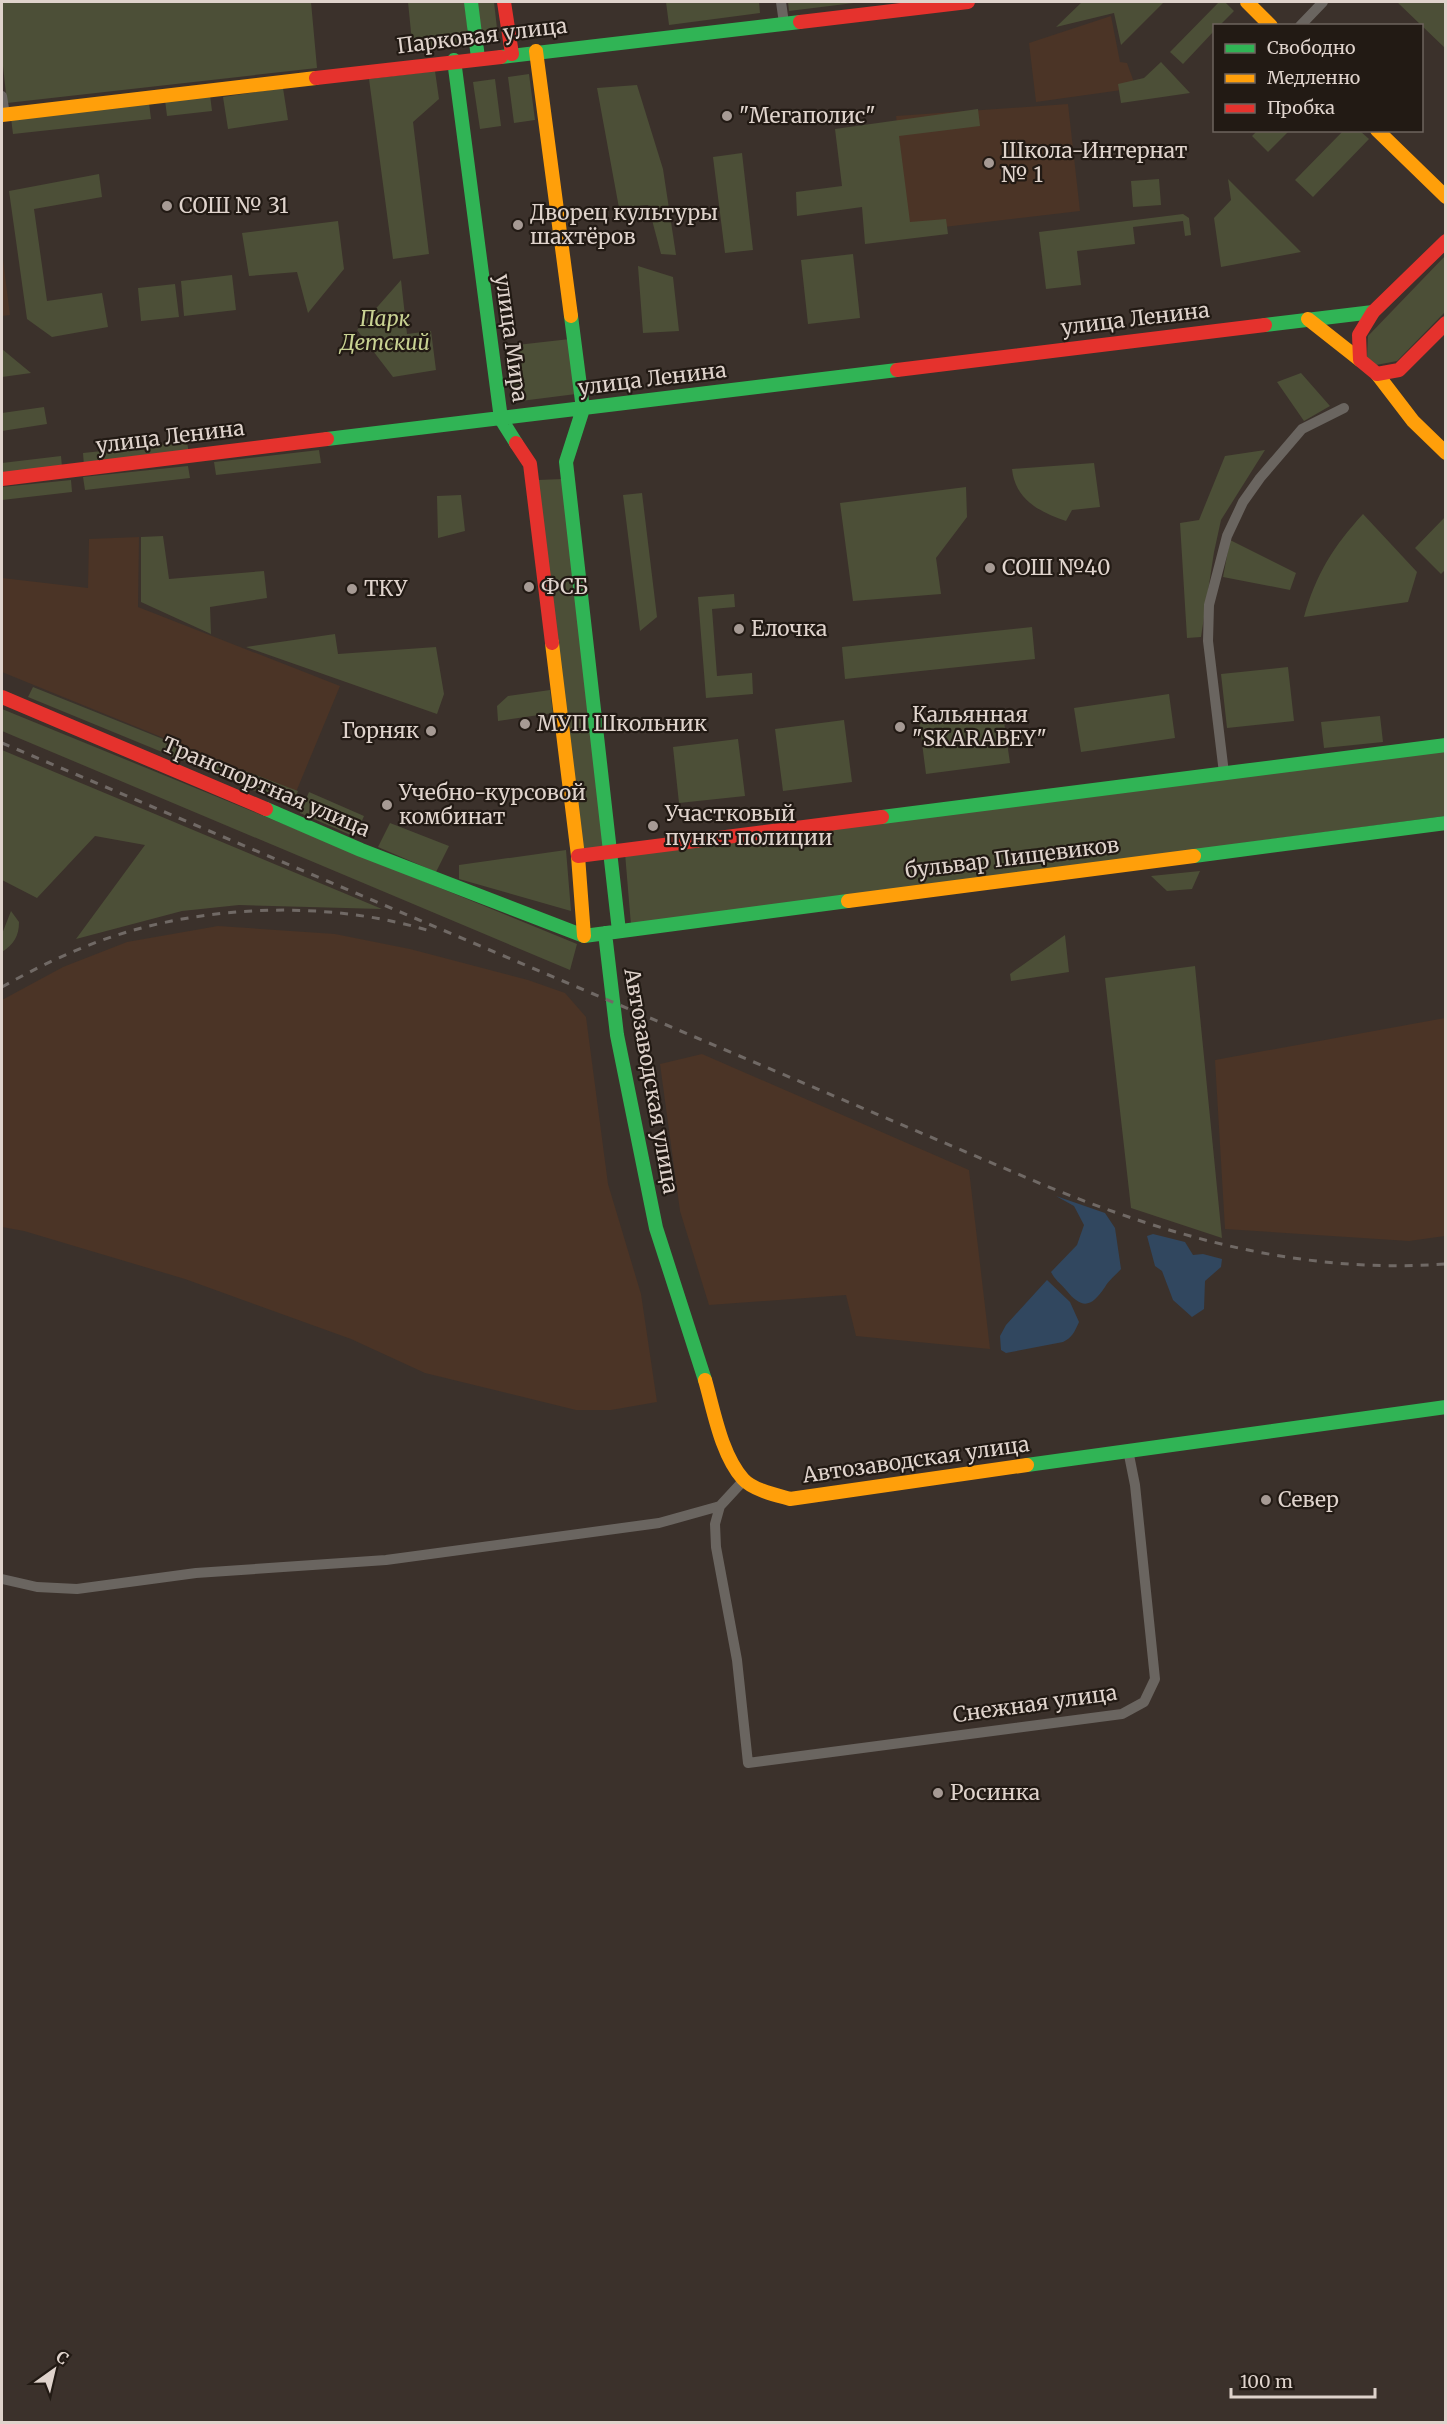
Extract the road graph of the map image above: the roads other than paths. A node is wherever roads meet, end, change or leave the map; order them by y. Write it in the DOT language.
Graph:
graph roads {
  1 [pos="471,2"];
  2 [pos="504,2"];
  3 [pos="781,2"];
  4 [pos="968,2"];
  5 [pos="1247,2"];
  6 [pos="1323,2"];
  7 [pos="784,23"];
  8 [pos="1269,24"];
  9 [pos="1302,24"];
  10 [pos="536,51"];
  11 [pos="512,54"];
  12 [pos="478,58"];
  13 [pos="454,60"];
  14 [pos="2,96"];
  15 [pos="3,115"];
  16 [pos="1379,132"];
  17 [pos="1445,198"];
  18 [pos="1446,242"];
  19 [pos="1373,312"];
  20 [pos="1308,319"];
  21 [pos="1446,322"];
  22 [pos="1360,360"];
  23 [pos="1399,370"];
  24 [pos="1377,374"];
  25 [pos="1392,396"];
  26 [pos="1344,408"];
  27 [pos="583,409"];
  28 [pos="501,418"];
  29 [pos="1446,453"];
  30 [pos="2,479"];
  31 [pos="2,697"];
  32 [pos="1446,745"];
  33 [pos="1224,773"];
  34 [pos="1446,823"];
  35 [pos="611,852"];
  36 [pos="578,856"];
  37 [pos="619,931"];
  38 [pos="605,933"];
  39 [pos="584,936"];
  40 [pos="1446,1407"];
  41 [pos="1128,1450"];
  42 [pos="744,1480"];
  43 [pos="720,1506"];
  44 [pos="2,1579"];
  1 -- 12 [label="main road"];
  2 -- 11 [label="main road"];
  3 -- 7 [label="street"];
  4 -- 7 [label="main road, Парковая улица"];
  5 -- 8 [label="main road"];
  6 -- 9 [label="street"];
  7 -- 10 [label="main road, Парковая улица"];
  10 -- 11 [label="main road, Парковая улица"];
  10 -- 27 [label="main road"];
  11 -- 12 [label="main road, Парковая улица"];
  12 -- 13 [label="main road, Парковая улица"];
  13 -- 15 [label="main road, Парковая улица"];
  13 -- 28 [label="main road, улица Мира"];
  14 -- 15 [label="street"];
  16 -- 17 [label="main road"];
  18 -- 19 [label="main road"];
  19 -- 20 [label="main road, улица Ленина"];
  19 -- 22 [label="main road"];
  20 -- 22 [label="main road"];
  20 -- 27 [label="main road, улица Ленина"];
  21 -- 23 [label="main road"];
  22 -- 24 [label="main road"];
  23 -- 24 [label="main road"];
  23 -- 25 [label="main road"];
  24 -- 25 [label="main road"];
  25 -- 29 [label="main road"];
  26 -- 33 [label="street"];
  27 -- 28 [label="main road, улица Ленина"];
  27 -- 35 [label="main road"];
  28 -- 30 [label="main road, улица Ленина"];
  28 -- 36 [label="main road, улица Мира"];
  31 -- 39 [label="main road, Транспортная улица"];
  32 -- 33 [label="main road"];
  33 -- 35 [label="main road"];
  34 -- 37 [label="main road, бульвар Пищевиков"];
  35 -- 36 [label="main road"];
  35 -- 37 [label="main road"];
  36 -- 39 [label="main road, улица Мира"];
  37 -- 38 [label="main road, бульвар Пищевиков"];
  38 -- 39 [label="main road, бульвар Пищевиков"];
  38 -- 42 [label="main road, Автозаводская улица"];
  40 -- 41 [label="main road, Автозаводская улица"];
  41 -- 42 [label="main road, Автозаводская улица"];
  41 -- 43 [label="street, Снежная улица"];
  42 -- 43 [label="street"];
  43 -- 44 [label="street"];
}
